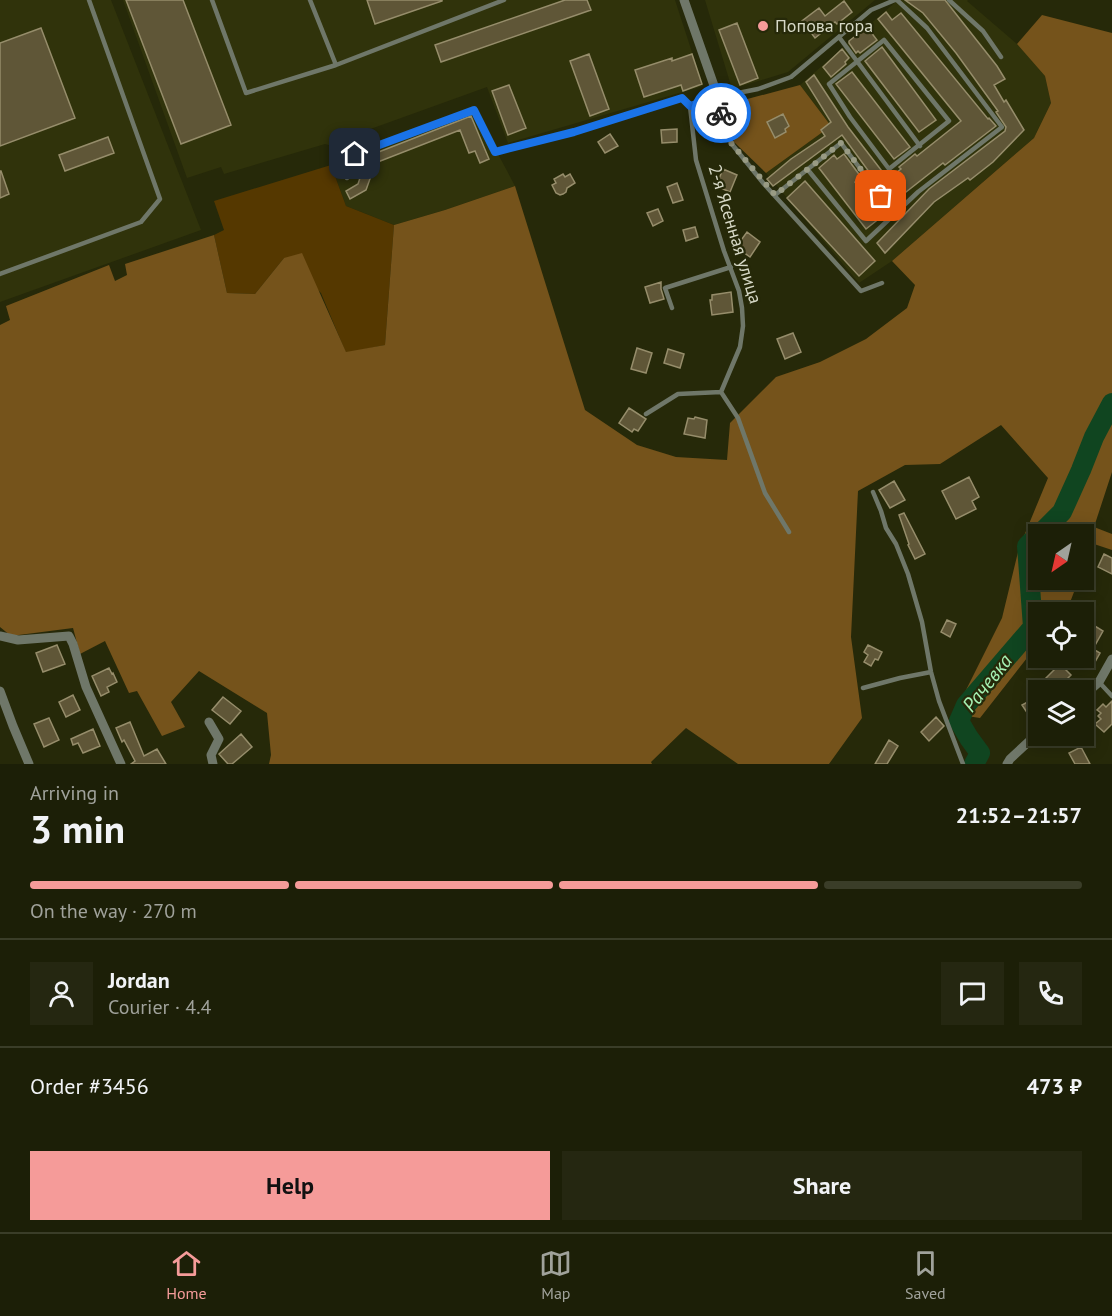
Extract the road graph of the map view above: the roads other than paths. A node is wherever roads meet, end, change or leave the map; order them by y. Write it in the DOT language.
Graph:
graph roads {
  1 [pos="89,0"];
  2 [pos="212,0"];
  3 [pos="310,0"];
  4 [pos="504,0"];
  5 [pos="684,0"];
  6 [pos="896,0"];
  7 [pos="949,0"];
  8 [pos="839,37"];
  9 [pos="1001,57"];
  10 [pos="856,61"];
  11 [pos="336,65"];
  12 [pos="718,97"];
  13 [pos="690,106"];
  14 [pos="920,146"];
  15 [pos="808,170"];
  16 [pos="346,178"];
  17 [pos="775,195"];
  18 [pos="894,214"];
  19 [pos="730,267"];
  20 [pos="0,274"];
  21 [pos="882,283"];
  22 [pos="672,308"];
  23 [pos="721,392"];
  24 [pos="646,414"];
  25 [pos="873,492"];
  26 [pos="789,532"];
  27 [pos="0,636"];
  28 [pos="1112,659"];
  29 [pos="931,672"];
  30 [pos="1099,682"];
  31 [pos="1094,686"];
  32 [pos="863,688"];
  33 [pos="0,691"];
  34 [pos="1112,696"];
  35 [pos="209,722"];
  36 [pos="1028,742"];
  37 [pos="963,763"];
  38 [pos="29,764"];
  39 [pos="121,764"];
  40 [pos="213,764"];
  41 [pos="1007,764"];
  1 -- 20 [label="lane"];
  2 -- 11 [label="lane"];
  3 -- 11 [label="lane"];
  4 -- 11 [label="lane"];
  5 -- 12 [label="street"];
  6 -- 8 [label="lane"];
  6 -- 18 [label="lane"];
  7 -- 9 [label="lane"];
  8 -- 10 [label="lane"];
  8 -- 12 [label="lane"];
  10 -- 14 [label="lane"];
  10 -- 14 [label="lane"];
  10 -- 14 [label="lane"];
  12 -- 13 [label="lane"];
  12 -- 17 [label="lane"];
  13 -- 16 [label="lane"];
  13 -- 19 [label="lane, 2-я Ясенная улица"];
  15 -- 17 [label="lane"];
  15 -- 18 [label="lane"];
  15 -- 18 [label="lane"];
  17 -- 21 [label="lane"];
  19 -- 22 [label="lane"];
  19 -- 23 [label="lane, 2-я Ясенная улица"];
  23 -- 24 [label="lane"];
  23 -- 26 [label="lane"];
  25 -- 29 [label="lane"];
  27 -- 39 [label="street"];
  28 -- 30 [label="street"];
  29 -- 32 [label="lane"];
  29 -- 37 [label="lane"];
  30 -- 31 [label="street"];
  30 -- 34 [label="lane"];
  33 -- 38 [label="street"];
  35 -- 40 [label="street"];
  36 -- 41 [label="street"];
}
